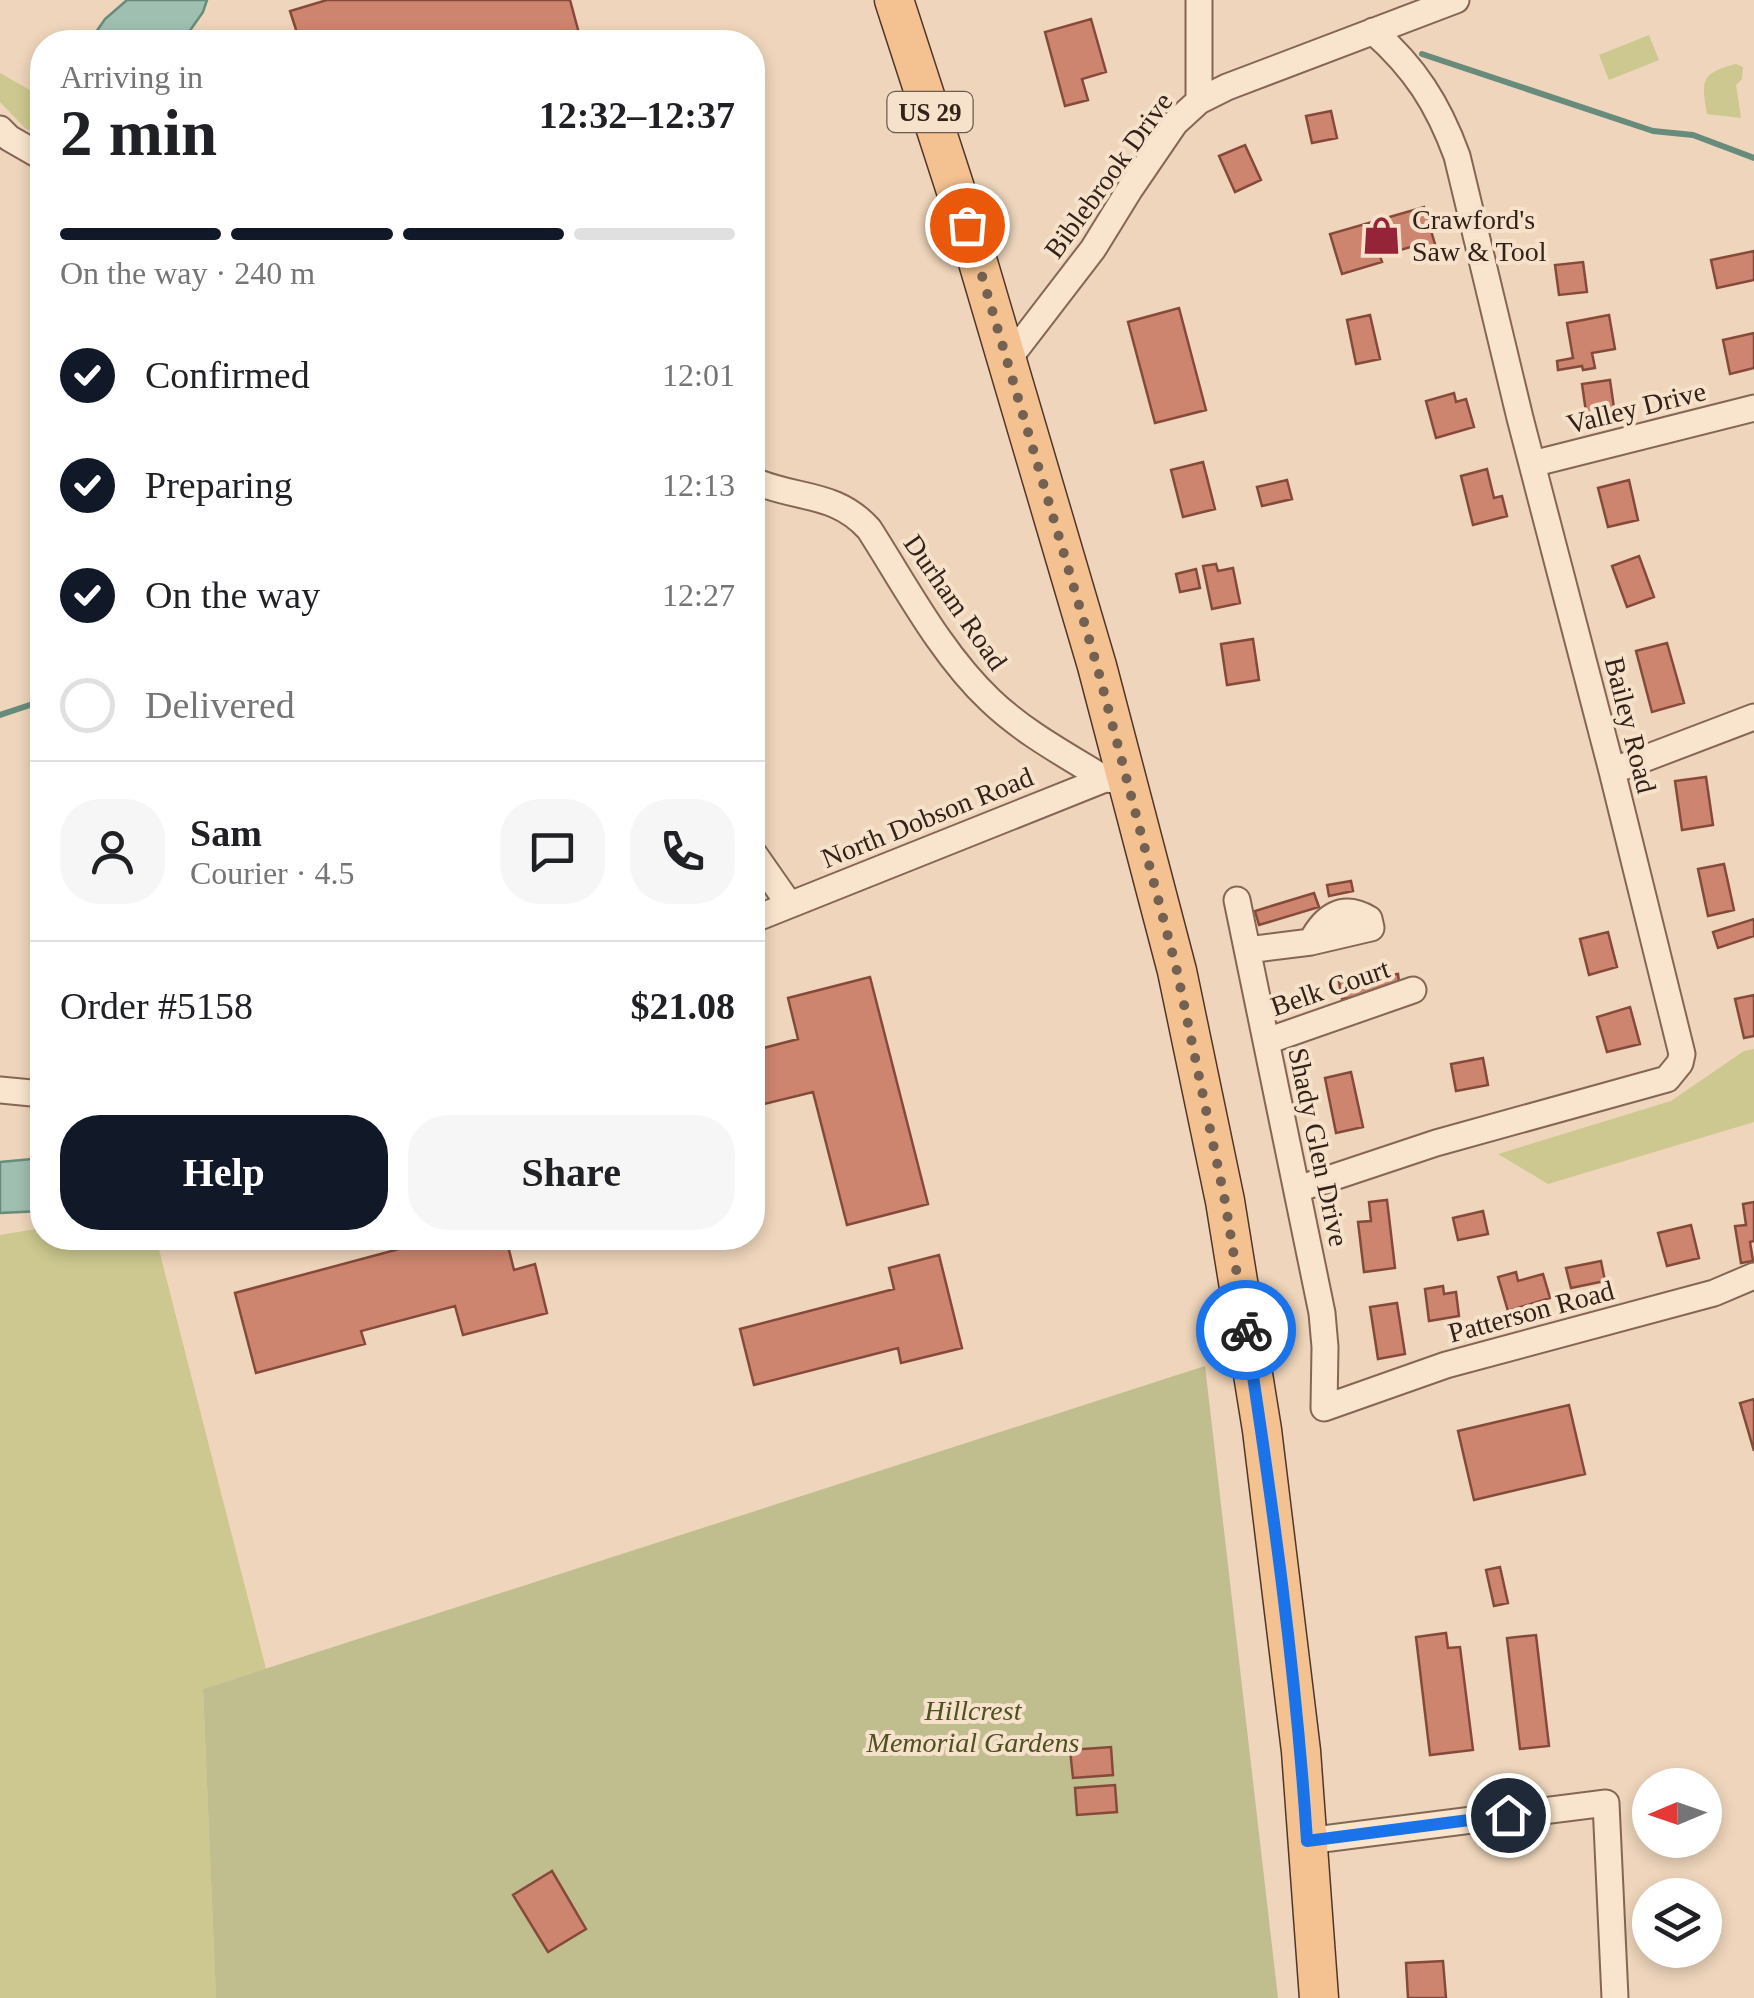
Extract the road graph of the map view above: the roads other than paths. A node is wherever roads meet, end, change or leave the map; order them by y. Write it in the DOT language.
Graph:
graph roads {
  1 [pos="894,0"];
  2 [pos="910,0"];
  3 [pos="1199,0"];
  4 [pos="1456,0"];
  5 [pos="1373,32"];
  6 [pos="1199,101"];
  7 [pos="0,129"];
  8 [pos="30,149"];
  9 [pos="967,225"];
  10 [pos="1007,361"];
  11 [pos="1754,408"];
  12 [pos="1532,464"];
  13 [pos="765,484"];
  14 [pos="1754,717"];
  15 [pos="1612,771"];
  16 [pos="1115,780"];
  17 [pos="765,870"];
  18 [pos="1238,900"];
  19 [pos="789,904"];
  20 [pos="765,914"];
  21 [pos="1311,942"];
  22 [pos="1248,950"];
  23 [pos="1413,990"];
  24 [pos="1267,1040"];
  25 [pos="0,1090"];
  26 [pos="30,1093"];
  27 [pos="1298,1189"];
  28 [pos="1754,1276"];
  29 [pos="1324,1408"];
  30 [pos="1307,1841"];
  31 [pos="1319,1998"];
  32 [pos="1615,1998"];
  1 -- 9 [label="main road, US 29"];
  2 -- 9 [label="main road, US 29"];
  3 -- 6 [label="street"];
  4 -- 5 [label="street, Biblebrook Drive"];
  5 -- 6 [label="street, Biblebrook Drive"];
  5 -- 12 [label="street, Bailey Road"];
  6 -- 10 [label="street, Biblebrook Drive"];
  7 -- 8 [label="street"];
  9 -- 10 [label="main road, US 29"];
  10 -- 16 [label="main road, US 29"];
  11 -- 12 [label="street, Valley Drive"];
  12 -- 15 [label="street, Bailey Road"];
  13 -- 16 [label="street, Durham Road"];
  14 -- 15 [label="street"];
  15 -- 27 [label="street, Bailey Road"];
  16 -- 19 [label="street, North Dobson Road"];
  16 -- 30 [label="main road, US 29"];
  17 -- 19 [label="street"];
  18 -- 22 [label="street, Shady Glen Drive"];
  19 -- 20 [label="street, North Dobson Road"];
  21 -- 22 [label="street"];
  22 -- 24 [label="street, Shady Glen Drive"];
  23 -- 24 [label="street, Belk Court"];
  24 -- 27 [label="street, Shady Glen Drive"];
  25 -- 26 [label="street"];
  27 -- 29 [label="street, Shady Glen Drive"];
  28 -- 29 [label="street, Patterson Road"];
  30 -- 31 [label="main road, US 29"];
  30 -- 32 [label="street"];
}
